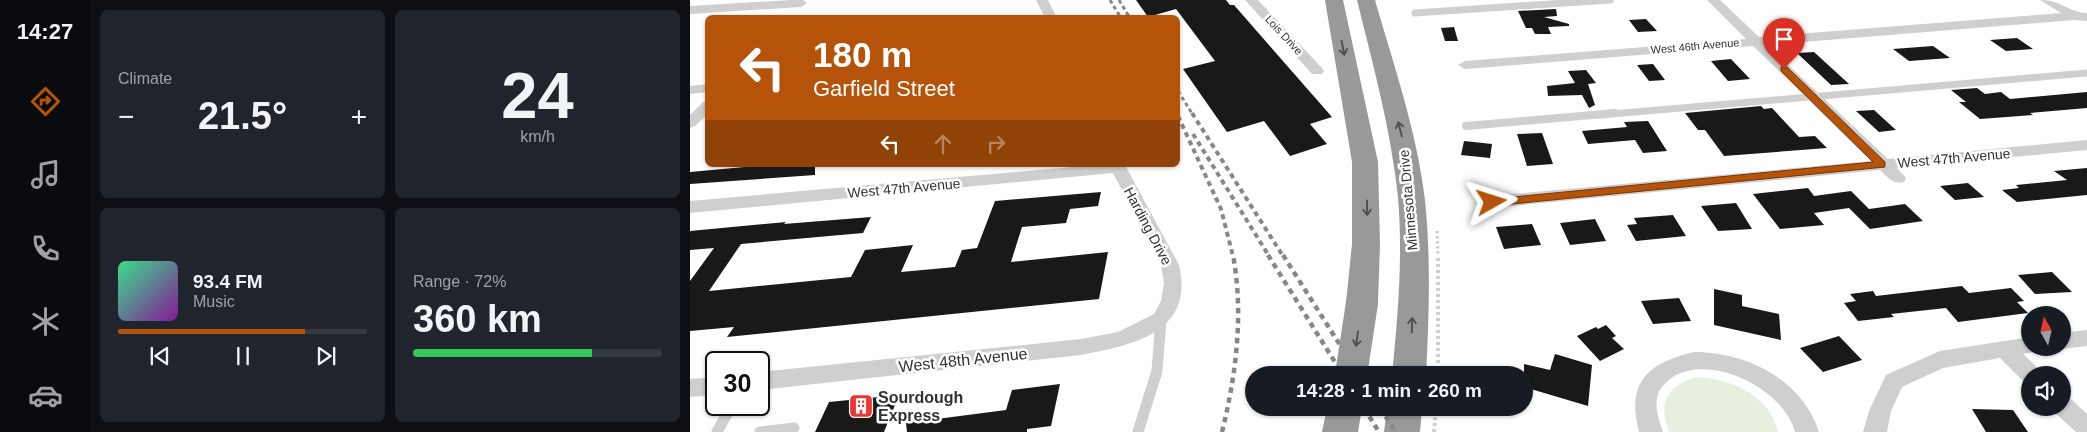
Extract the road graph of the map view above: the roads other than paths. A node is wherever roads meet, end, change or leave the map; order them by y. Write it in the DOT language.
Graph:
graph roads {
  1 [pos="1042,0"];
  2 [pos="1250,0"];
  3 [pos="1334,0"];
  4 [pos="1366,0"];
  5 [pos="1610,0"];
  6 [pos="1713,0"];
  7 [pos="2046,0"];
  8 [pos="803,1"];
  9 [pos="690,10"];
  10 [pos="1415,13"];
  11 [pos="791,15"];
  12 [pos="1050,15"];
  13 [pos="2080,17"];
  14 [pos="2087,24"];
  15 [pos="1756,42"];
  16 [pos="1465,65"];
  17 [pos="1317,71"];
  18 [pos="2087,73"];
  19 [pos="705,88"];
  20 [pos="690,90"];
  21 [pos="1812,97"];
  22 [pos="705,108"];
  23 [pos="690,123"];
  24 [pos="1466,126"];
  25 [pos="2087,145"];
  26 [pos="1882,164"];
  27 [pos="1117,167"];
  28 [pos="1898,178"];
  29 [pos="1492,202"];
  30 [pos="690,207"];
  31 [pos="1161,319"];
  32 [pos="2087,338"];
  33 [pos="2071,340"];
  34 [pos="2021,347"];
  35 [pos="2004,349"];
  36 [pos="1352,366"];
  37 [pos="1415,366"];
  38 [pos="2022,366"];
  39 [pos="770,380"];
  40 [pos="705,387"];
  41 [pos="690,388"];
  42 [pos="2071,413"];
  43 [pos="726,416"];
  44 [pos="1343,416"];
  45 [pos="1407,416"];
  46 [pos="794,428"];
  47 [pos="2087,428"];
  48 [pos="717,432"];
  49 [pos="760,432"];
  50 [pos="1138,432"];
  51 [pos="1340,432"];
  52 [pos="1402,432"];
  53 [pos="1650,432"];
  54 [pos="1807,432"];
  55 [pos="1876,432"];
  1 -- 12 [label="street"];
  2 -- 17 [label="street, Lois Drive"];
  3 -- 36 [label="highway, one-way, bridge"];
  37 -- 4 [label="highway, Minnesota Drive, one-way"];
  5 -- 10 [label="lane"];
  6 -- 15 [label="street"];
  7 -- 13 [label="street"];
  8 -- 9 [label="street"];
  8 -- 11 [label="street"];
  13 -- 14 [label="street"];
  13 -- 15 [label="street, West 46th Avenue"];
  15 -- 16 [label="street, West 46th Avenue"];
  15 -- 21 [label="street"];
  18 -- 21 [label="lane"];
  19 -- 20 [label="street"];
  21 -- 24 [label="lane"];
  21 -- 26 [label="street"];
  22 -- 23 [label="street"];
  25 -- 26 [label="street, West 47th Avenue"];
  26 -- 28 [label="street"];
  26 -- 29 [label="street, West 47th Avenue"];
  27 -- 30 [label="street, West 47th Avenue"];
  27 -- 31 [label="street, Harding Drive"];
  31 -- 39 [label="street, West 48th Avenue"];
  31 -- 50 [label="lane, Harding Drive"];
  32 -- 33 [label="street"];
  34 -- 35 [label="street"];
  35 -- 38 [label="street"];
  35 -- 55 [label="street"];
  40 -- 41 [label="street"];
  42 -- 47 [label="street"];
  43 -- 48 [label="lane"];
  44 -- 51 [label="highway"];
  45 -- 52 [label="highway, Minnesota Drive"];
  46 -- 49 [label="lane"];
  53 -- 54 [label="street"];
}
